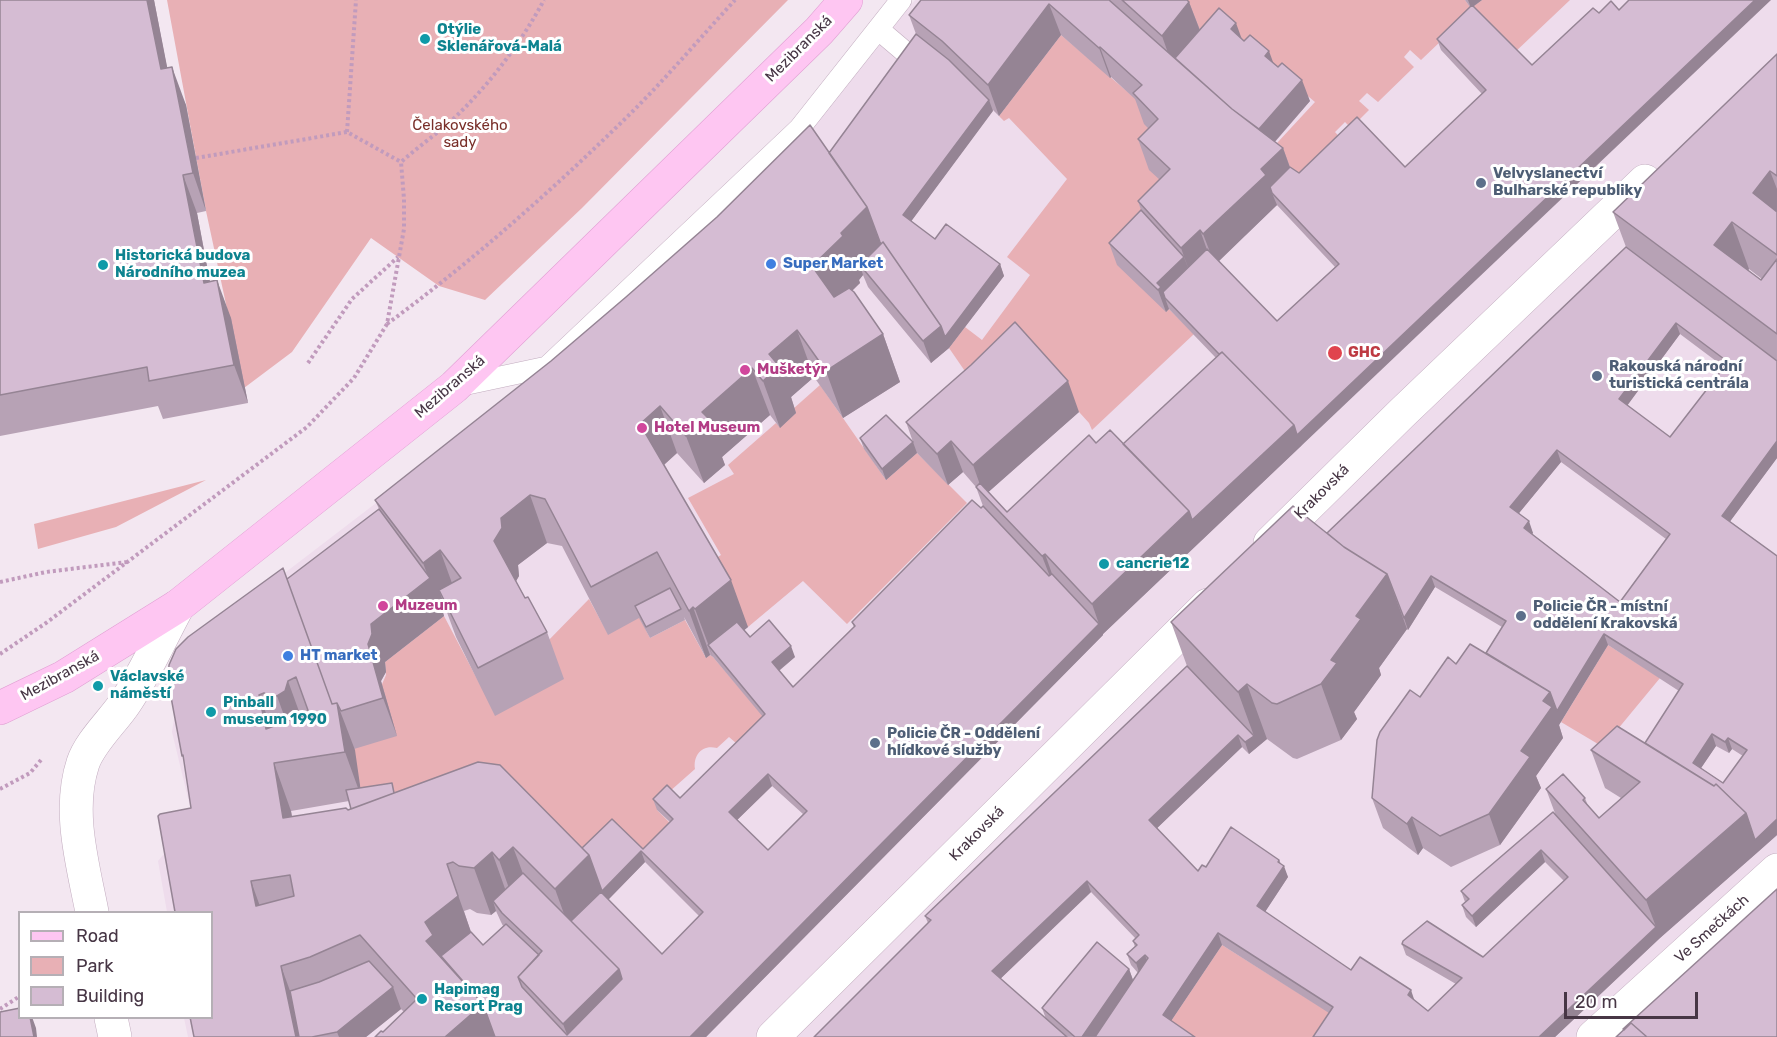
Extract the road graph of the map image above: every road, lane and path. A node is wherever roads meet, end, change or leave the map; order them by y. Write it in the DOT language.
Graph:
graph roads {
  1 [pos="356,0"];
  2 [pos="544,0"];
  3 [pos="735,0"];
  4 [pos="846,0"];
  5 [pos="901,0"];
  6 [pos="878,29"];
  7 [pos="911,57"];
  8 [pos="347,132"];
  9 [pos="196,158"];
  10 [pos="401,162"];
  11 [pos="1666,162"];
  12 [pos="399,256"];
  13 [pos="387,324"];
  14 [pos="308,363"];
  15 [pos="454,387"];
  16 [pos="127,562"];
  17 [pos="0,582"];
  18 [pos="178,606"];
  19 [pos="0,654"];
  20 [pos="0,708"];
  21 [pos="1777,870"];
  22 [pos="92,911"];
  23 [pos="18,997"];
  24 [pos="0,1009"];
  25 [pos="111,1019"];
  26 [pos="115,1037"];
  27 [pos="773,1037"];
  28 [pos="1593,1037"];
  1 -- 8 [label="path"];
  2 -- 10 [label="path"];
  3 -- 13 [label="path"];
  4 -- 15 [label="main road, Mezibranská"];
  5 -- 6 [label="lane"];
  6 -- 7 [label="lane"];
  6 -- 15 [label="lane"];
  8 -- 9 [label="path"];
  8 -- 10 [label="path"];
  10 -- 12 [label="path"];
  11 -- 27 [label="street, Krakovská"];
  12 -- 13 [label="path"];
  12 -- 14 [label="path"];
  13 -- 16 [label="path"];
  15 -- 18 [label="main road, Mezibranská"];
  16 -- 17 [label="path"];
  16 -- 19 [label="path"];
  18 -- 20 [label="main road, Mezibranská"];
  18 -- 22 [label="street"];
  21 -- 28 [label="street, Ve Smečkách"];
  23 -- 24 [label="path"];
  25 -- 26 [label="street"];
}
